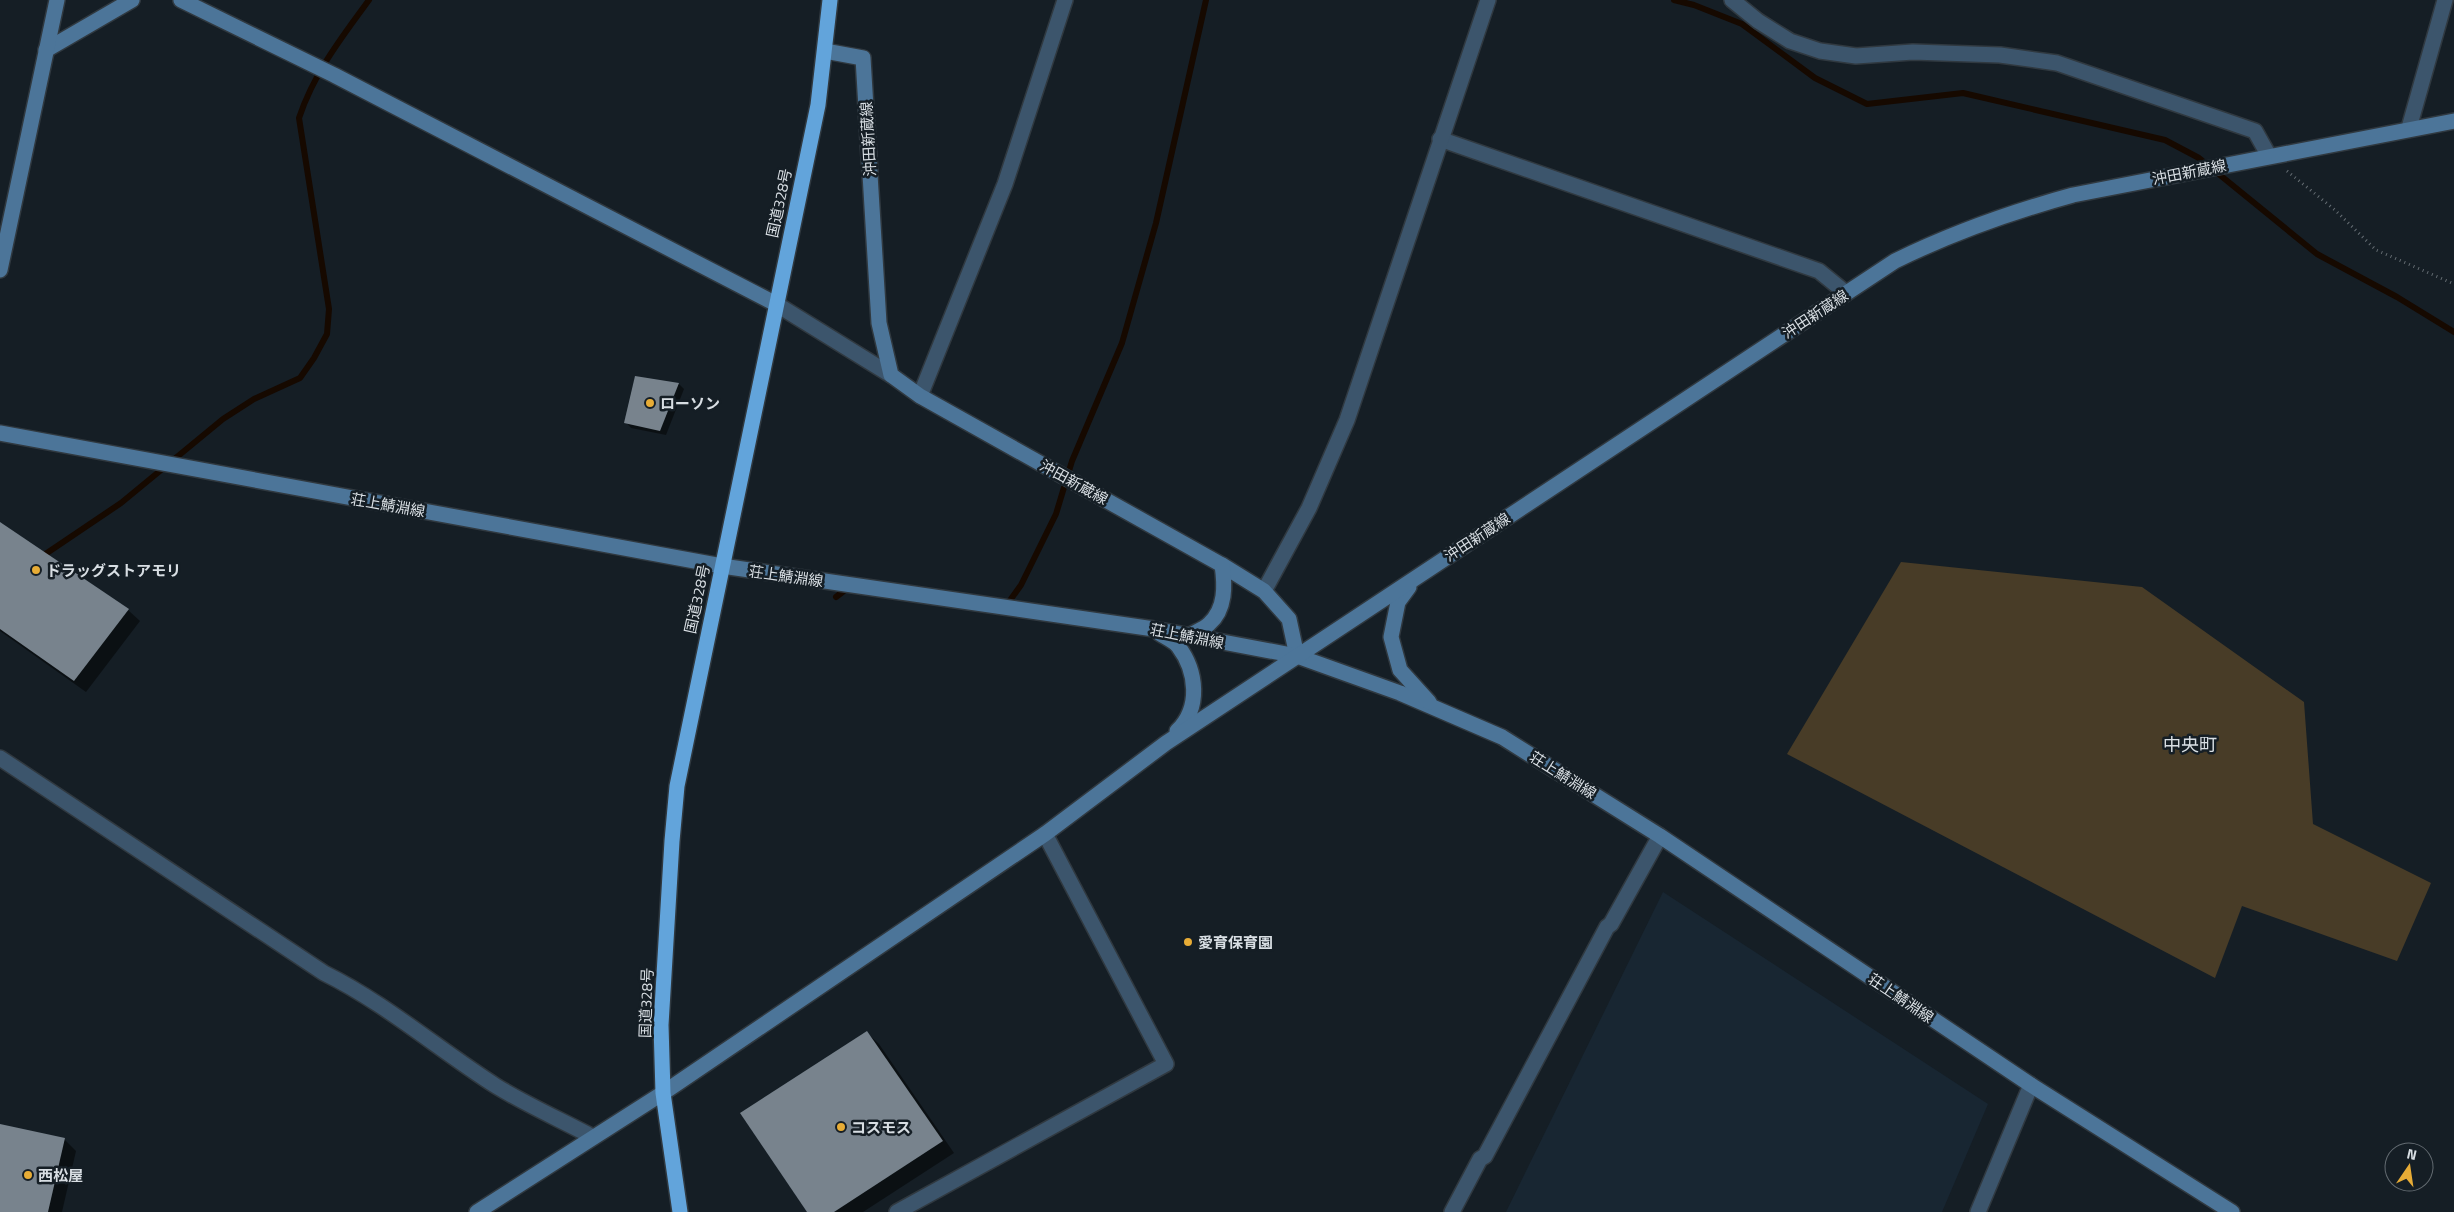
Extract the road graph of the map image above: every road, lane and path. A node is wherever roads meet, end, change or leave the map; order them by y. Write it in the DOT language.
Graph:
graph roads {
  1 [pos="56,0"];
  2 [pos="132,0"];
  3 [pos="181,0"];
  4 [pos="830,0"];
  5 [pos="1065,0"];
  6 [pos="1488,0"];
  7 [pos="1732,0"];
  8 [pos="2445,0"];
  9 [pos="46,50"];
  10 [pos="825,51"];
  11 [pos="2454,121"];
  12 [pos="2409,128"];
  13 [pos="1440,139"];
  14 [pos="2270,156"];
  15 [pos="0,270"];
  16 [pos="2454,284"];
  17 [pos="1846,293"];
  18 [pos="776,304"];
  19 [pos="891,375"];
  20 [pos="920,396"];
  21 [pos="0,433"];
  22 [pos="1222,565"];
  23 [pos="722,566"];
  24 [pos="1420,575"];
  25 [pos="1264,591"];
  26 [pos="1154,629"];
  27 [pos="1189,636"];
  28 [pos="1297,656"];
  29 [pos="1433,707"];
  30 [pos="1166,743"];
  31 [pos="0,758"];
  32 [pos="1045,834"];
  33 [pos="1660,836"];
  34 [pos="2031,1085"];
  35 [pos="663,1093"];
  36 [pos="593,1137"];
  37 [pos="477,1212"];
  38 [pos="680,1212"];
  39 [pos="897,1212"];
  40 [pos="1452,1212"];
  41 [pos="1978,1212"];
  42 [pos="2232,1212"];
  1 -- 9 [label="main road"];
  2 -- 9 [label="main road"];
  3 -- 18 [label="main road"];
  4 -- 10 [label="highway, 国道328号"];
  5 -- 20 [label="street"];
  6 -- 13 [label="street"];
  7 -- 14 [label="street"];
  8 -- 12 [label="street"];
  9 -- 15 [label="main road"];
  10 -- 18 [label="highway, 国道328号"];
  10 -- 19 [label="main road, 沖田新蔵線"];
  11 -- 12 [label="main road, 沖田新蔵線"];
  12 -- 14 [label="main road, 沖田新蔵線"];
  13 -- 17 [label="street"];
  13 -- 25 [label="street"];
  14 -- 16 [label="path"];
  14 -- 17 [label="main road, 沖田新蔵線"];
  17 -- 24 [label="main road, 沖田新蔵線"];
  18 -- 19 [label="street"];
  18 -- 23 [label="highway, 国道328号"];
  19 -- 20 [label="main road, 沖田新蔵線"];
  20 -- 22 [label="main road, 沖田新蔵線"];
  21 -- 23 [label="main road, 荘上鯖淵線"];
  22 -- 25 [label="main road, 沖田新蔵線"];
  22 -- 27 [label="main road"];
  23 -- 26 [label="main road, 荘上鯖淵線"];
  23 -- 35 [label="highway, 国道328号"];
  24 -- 28 [label="main road, 沖田新蔵線"];
  24 -- 29 [label="main road"];
  25 -- 28 [label="main road, 沖田新蔵線"];
  26 -- 27 [label="main road, 荘上鯖淵線"];
  26 -- 30 [label="main road"];
  27 -- 28 [label="main road, 荘上鯖淵線"];
  28 -- 29 [label="main road, 荘上鯖淵線"];
  28 -- 30 [label="main road"];
  29 -- 33 [label="main road, 荘上鯖淵線"];
  30 -- 32 [label="main road"];
  31 -- 36 [label="street"];
  32 -- 35 [label="main road"];
  32 -- 39 [label="street"];
  33 -- 34 [label="main road, 荘上鯖淵線"];
  33 -- 40 [label="street"];
  34 -- 41 [label="street"];
  34 -- 42 [label="main road, 荘上鯖淵線"];
  35 -- 36 [label="main road"];
  35 -- 38 [label="highway, 国道328号"];
  36 -- 37 [label="main road"];
}
